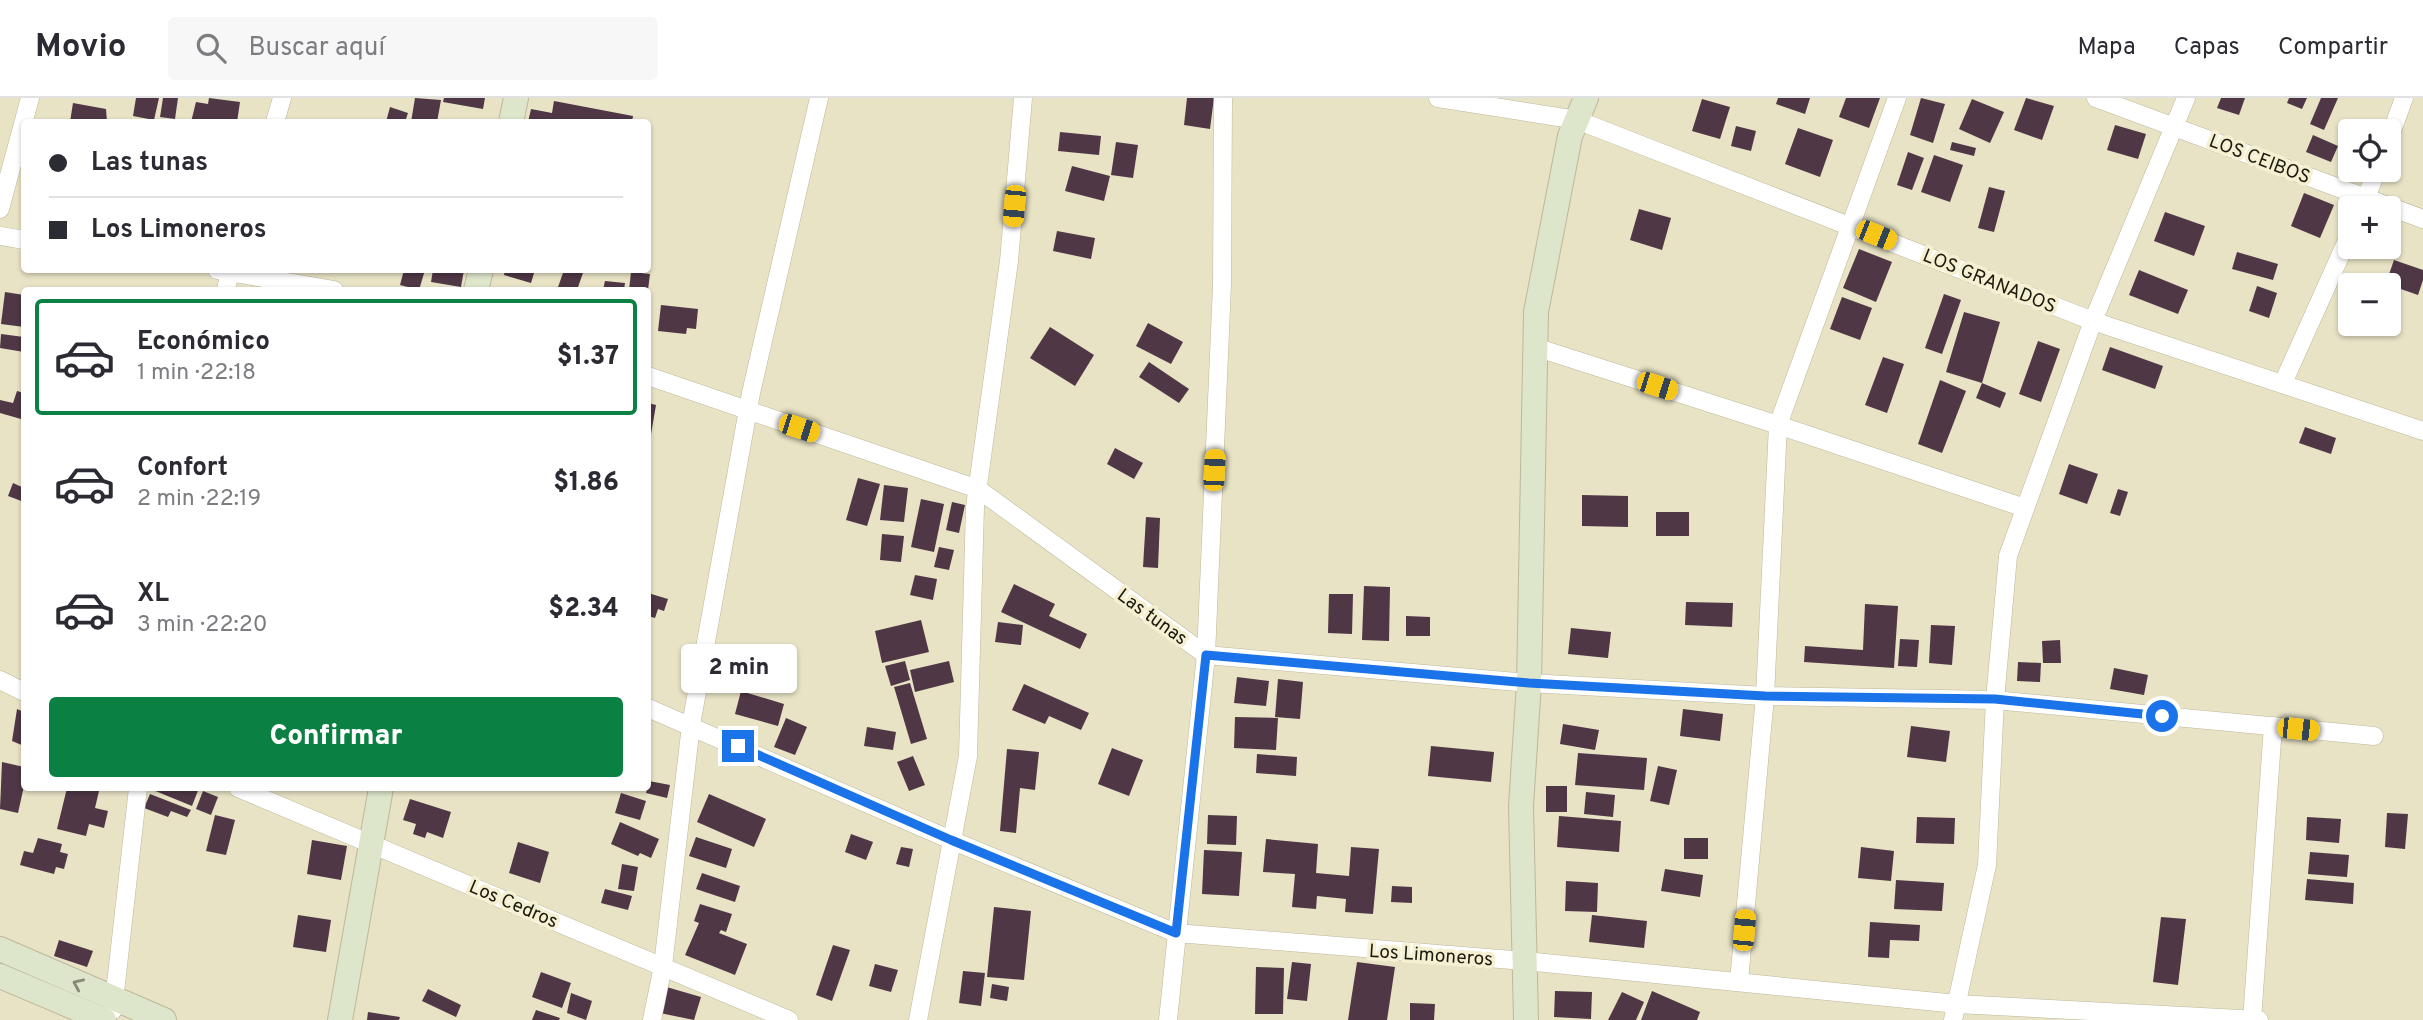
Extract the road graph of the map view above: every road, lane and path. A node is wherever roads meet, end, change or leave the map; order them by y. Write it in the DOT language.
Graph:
graph roads {
  1 [pos="30,98"];
  2 [pos="282,98"];
  3 [pos="516,98"];
  4 [pos="820,98"];
  5 [pos="1023,98"];
  6 [pos="1223,98"];
  7 [pos="1438,98"];
  8 [pos="1897,98"];
  9 [pos="2096,98"];
  10 [pos="2186,98"];
  11 [pos="2404,98"];
  12 [pos="1582,109"];
  13 [pos="24,119"];
  14 [pos="276,119"];
  15 [pos="512,119"];
  16 [pos="2396,119"];
  17 [pos="2174,125"];
  18 [pos="21,131"];
  19 [pos="2347,196"];
  20 [pos="0,209"];
  21 [pos="2401,213"];
  22 [pos="2423,219"];
  23 [pos="1852,226"];
  24 [pos="0,236"];
  25 [pos="21,240"];
  26 [pos="2339,259"];
  27 [pos="242,273"];
  28 [pos="318,287"];
  29 [pos="2092,321"];
  30 [pos="1535,347"];
  31 [pos="651,377"];
  32 [pos="2283,383"];
  33 [pos="747,411"];
  34 [pos="1779,425"];
  35 [pos="2423,430"];
  36 [pos="978,489"];
  37 [pos="2025,508"];
  38 [pos="1206,655"];
  39 [pos="0,680"];
  40 [pos="1529,683"];
  41 [pos="21,690"];
  42 [pos="1765,696"];
  43 [pos="1995,699"];
  44 [pos="651,709"];
  45 [pos="691,725"];
  46 [pos="2273,726"];
  47 [pos="2374,736"];
  48 [pos="138,791"];
  49 [pos="245,791"];
  50 [pos="381,791"];
  51 [pos="951,840"];
  52 [pos="372,843"];
  53 [pos="1176,933"];
  54 [pos="0,948"];
  55 [pos="1525,961"];
  56 [pos="663,965"];
  57 [pos="0,976"];
  58 [pos="1739,981"];
  59 [pos="1955,1012"];
  60 [pos="110,1013"];
  61 [pos="164,1020"];
  62 [pos="340,1020"];
  63 [pos="652,1020"];
  64 [pos="789,1020"];
  65 [pos="918,1020"];
  66 [pos="1168,1020"];
  67 [pos="1527,1020"];
  68 [pos="2252,1020"];
  69 [pos="2259,1020"];
  1 -- 13 [label="street"];
  2 -- 14 [label="street"];
  3 -- 15 [label="street"];
  4 -- 33 [label="street"];
  5 -- 36 [label="street"];
  6 -- 38 [label="street"];
  7 -- 12 [label="street, LOS GRANADOS"];
  8 -- 23 [label="street"];
  9 -- 17 [label="street, LOS CEIBOS"];
  10 -- 17 [label="street"];
  11 -- 16 [label="street"];
  12 -- 23 [label="street, LOS GRANADOS"];
  12 -- 30 [label="street"];
  17 -- 19 [label="street, LOS CEIBOS"];
  17 -- 29 [label="street"];
  18 -- 20 [label="street"];
  21 -- 22 [label="street, LOS CEIBOS"];
  23 -- 29 [label="street, LOS GRANADOS"];
  23 -- 34 [label="street"];
  24 -- 25 [label="street"];
  26 -- 32 [label="street"];
  27 -- 28 [label="street"];
  29 -- 32 [label="street, LOS GRANADOS"];
  29 -- 37 [label="street"];
  30 -- 34 [label="street"];
  30 -- 40 [label="street"];
  31 -- 33 [label="street, Las tunas"];
  32 -- 35 [label="street, LOS GRANADOS"];
  33 -- 36 [label="street, Las tunas"];
  33 -- 45 [label="street"];
  34 -- 37 [label="street"];
  34 -- 42 [label="street"];
  36 -- 38 [label="street, Las tunas"];
  36 -- 51 [label="street"];
  37 -- 43 [label="street"];
  38 -- 40 [label="street, Las tunas"];
  38 -- 53 [label="street"];
  39 -- 41 [label="street"];
  40 -- 42 [label="street, Las tunas"];
  40 -- 55 [label="street"];
  42 -- 43 [label="street, Las tunas"];
  42 -- 58 [label="street"];
  43 -- 46 [label="street, Las tunas"];
  43 -- 59 [label="street"];
  44 -- 45 [label="street, Los Limoneros"];
  45 -- 51 [label="street, Los Limoneros"];
  45 -- 56 [label="street"];
  46 -- 47 [label="street, Las tunas"];
  46 -- 68 [label="street"];
  48 -- 60 [label="street"];
  49 -- 52 [label="street, Los Cedros"];
  50 -- 52 [label="street"];
  51 -- 53 [label="street, Los Limoneros"];
  51 -- 65 [label="street"];
  52 -- 56 [label="street, Los Cedros"];
  52 -- 62 [label="street"];
  53 -- 55 [label="street, Los Limoneros"];
  53 -- 66 [label="street"];
  60 -- 54 [label="street, one-way"];
  55 -- 58 [label="street, Los Limoneros"];
  55 -- 67 [label="street"];
  56 -- 63 [label="street"];
  56 -- 64 [label="street, Los Cedros"];
  57 -- 60 [label="street"];
  58 -- 59 [label="street, Los Limoneros"];
  59 -- 68 [label="street, Los Limoneros"];
  60 -- 61 [label="street"];
  68 -- 69 [label="street, Los Limoneros"];
}
